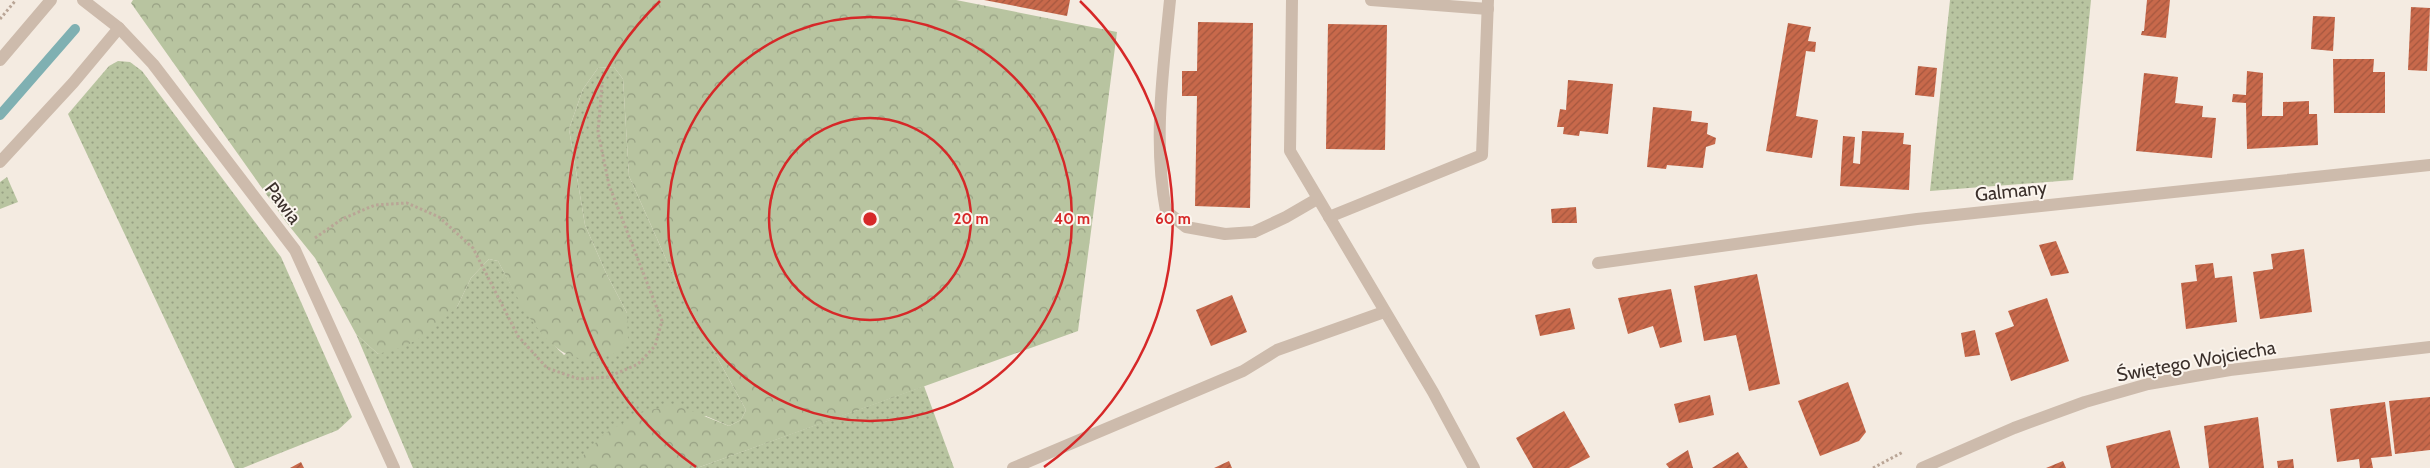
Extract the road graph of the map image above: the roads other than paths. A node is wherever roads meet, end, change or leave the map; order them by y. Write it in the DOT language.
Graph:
graph roads {
  1 [pos="51,0"];
  2 [pos="83,0"];
  3 [pos="1170,0"];
  4 [pos="1292,0"];
  5 [pos="1371,0"];
  6 [pos="1488,5"];
  7 [pos="119,28"];
  8 [pos="0,60"];
  9 [pos="0,162"];
  10 [pos="2430,165"];
  11 [pos="1317,198"];
  12 [pos="1329,217"];
  13 [pos="1598,263"];
  14 [pos="1384,312"];
  15 [pos="2430,347"];
  16 [pos="394,468"];
  17 [pos="1013,468"];
  18 [pos="1474,468"];
  19 [pos="1922,468"];
  1 -- 8 [label="street"];
  2 -- 7 [label="street, Pawia"];
  3 -- 11 [label="street"];
  4 -- 11 [label="street"];
  5 -- 6 [label="street"];
  6 -- 12 [label="street"];
  7 -- 9 [label="street"];
  7 -- 16 [label="street, Pawia"];
  10 -- 13 [label="street, Galmany"];
  11 -- 12 [label="street"];
  12 -- 14 [label="street"];
  14 -- 17 [label="street"];
  14 -- 18 [label="street"];
  15 -- 19 [label="street, Świętego Wojciecha"];
}
